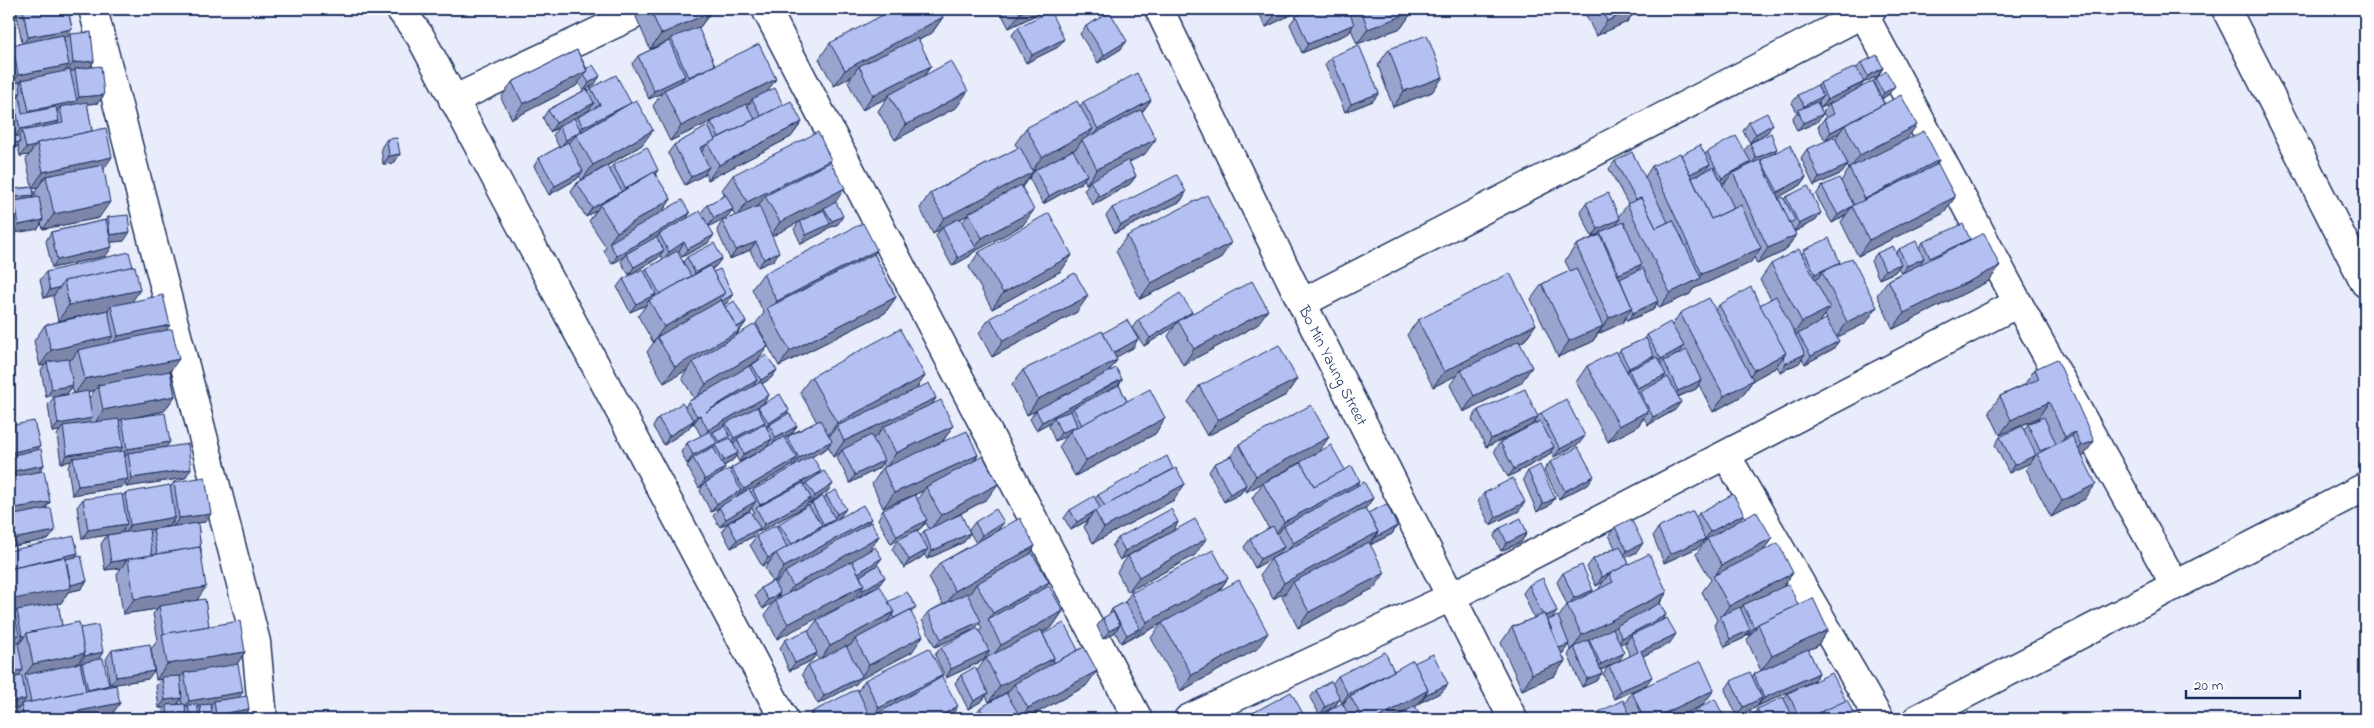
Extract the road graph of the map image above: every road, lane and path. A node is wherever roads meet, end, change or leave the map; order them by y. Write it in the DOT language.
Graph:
graph roads {
  1 [pos="92,9"];
  2 [pos="400,9"];
  3 [pos="646,9"];
  4 [pos="766,9"];
  5 [pos="1160,9"];
  6 [pos="2226,9"];
  7 [pos="1868,11"];
  8 [pos="453,100"];
  9 [pos="2365,283"];
  10 [pos="1302,303"];
  11 [pos="2018,303"];
  12 [pos="1726,455"];
  13 [pos="2365,487"];
  14 [pos="2175,585"];
  15 [pos="1451,597"];
  16 [pos="263,719"];
  17 [pos="784,719"];
  18 [pos="1138,719"];
  19 [pos="1188,719"];
  20 [pos="1513,719"];
  21 [pos="1879,719"];
  22 [pos="1917,719"];
  1 -- 16 [label="street"];
  2 -- 8 [label="street"];
  3 -- 8 [label="street"];
  4 -- 18 [label="street"];
  5 -- 10 [label="street, Bo Min Yaung Street"];
  6 -- 9 [label="street"];
  7 -- 10 [label="street"];
  7 -- 11 [label="street"];
  8 -- 17 [label="street"];
  10 -- 15 [label="street, Bo Min Yaung Street"];
  11 -- 12 [label="street"];
  11 -- 14 [label="street"];
  12 -- 15 [label="street"];
  12 -- 21 [label="street"];
  13 -- 14 [label="street"];
  14 -- 22 [label="street"];
  15 -- 19 [label="street"];
  15 -- 20 [label="street, Bo Min Yaung Street"];
}
